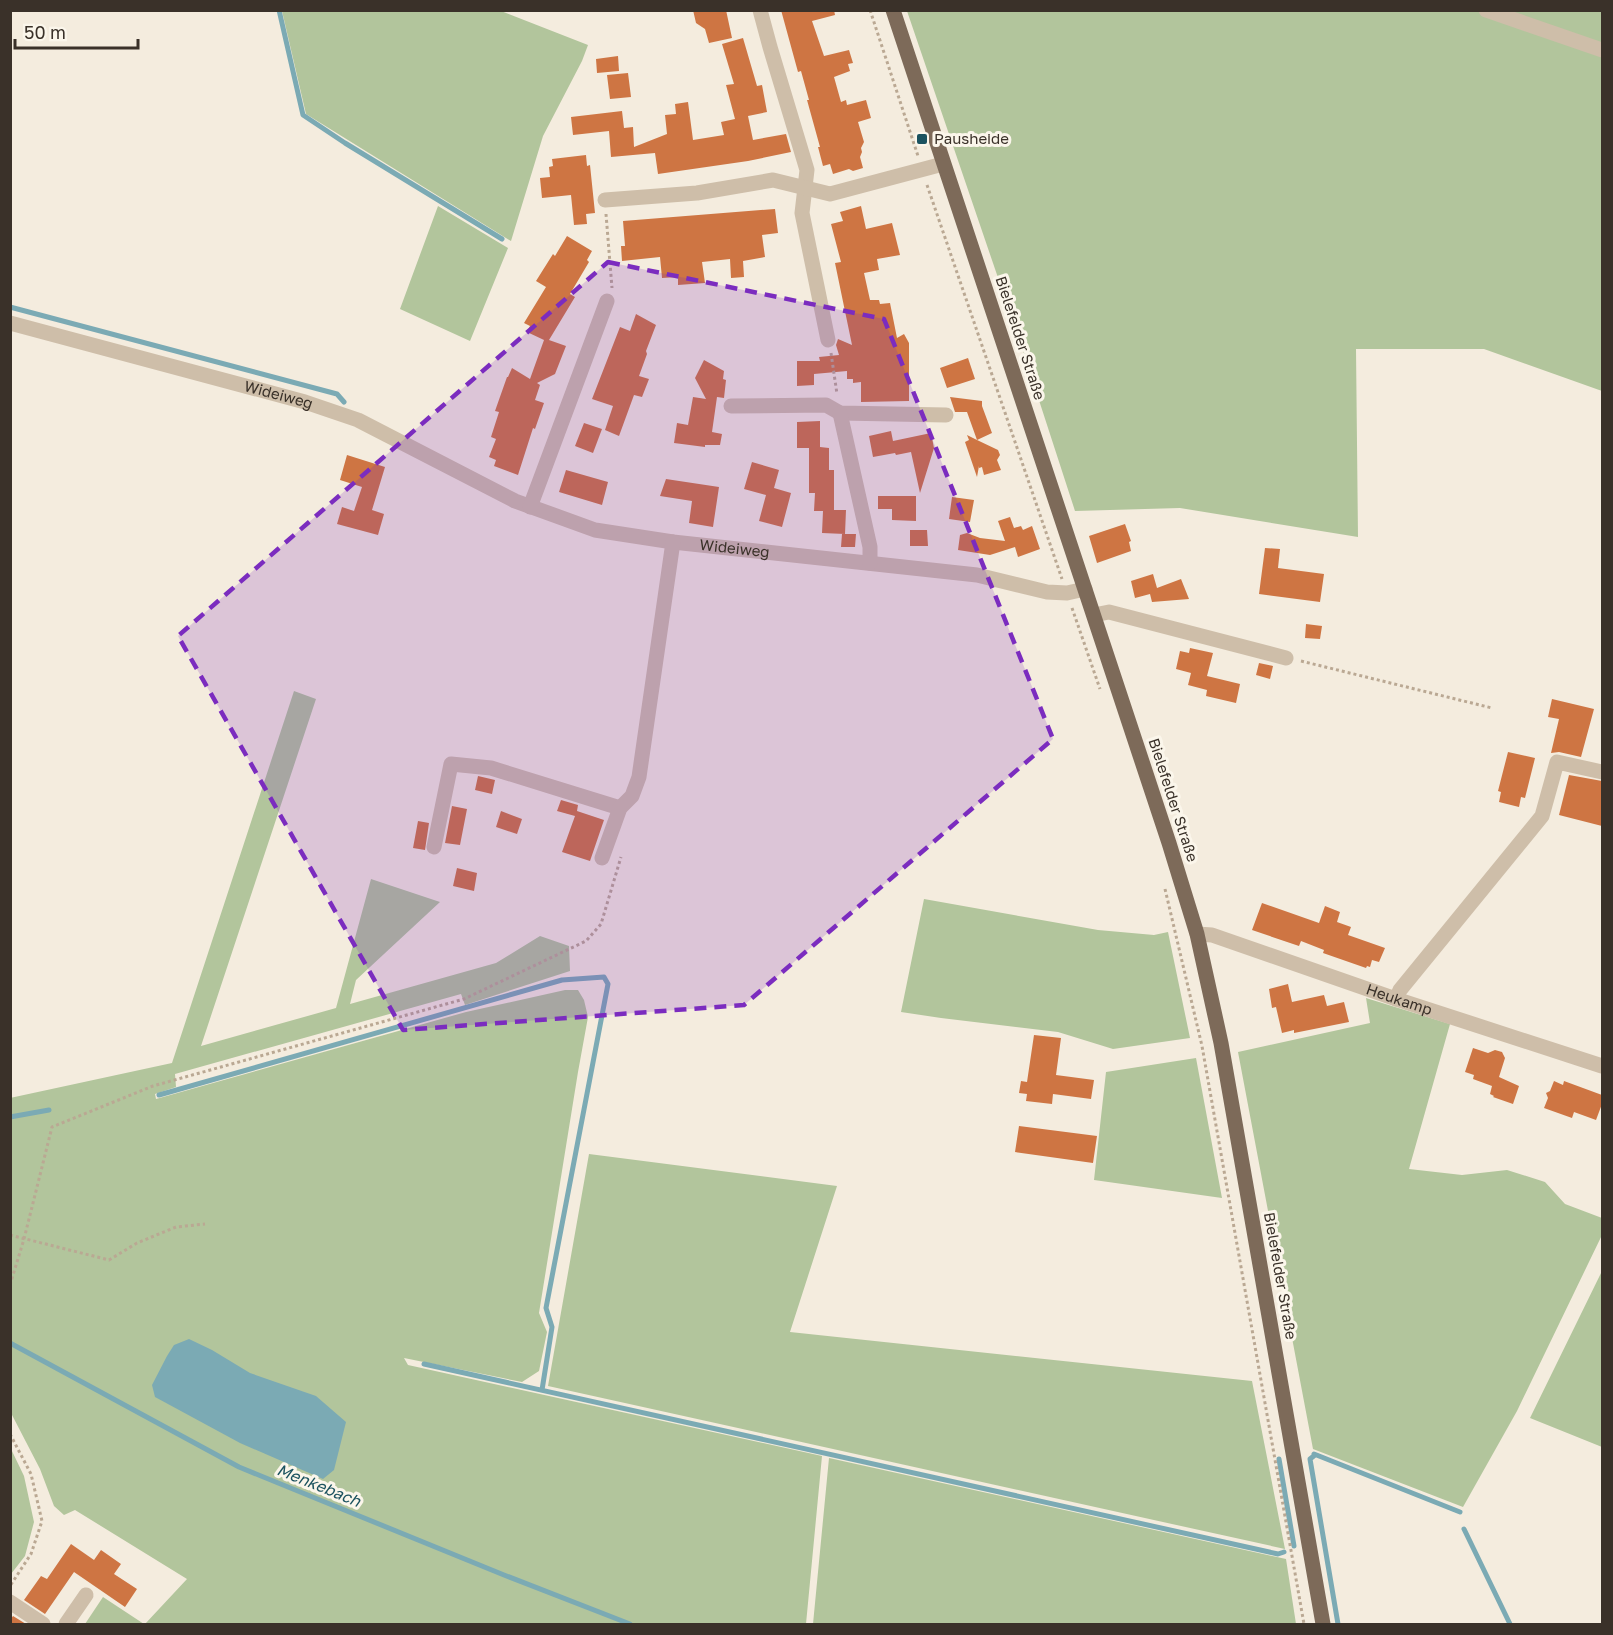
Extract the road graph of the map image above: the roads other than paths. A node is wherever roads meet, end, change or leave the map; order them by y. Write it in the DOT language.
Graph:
graph roads {
  1 [pos="760,10"];
  2 [pos="892,10"];
  3 [pos="1486,10"];
  4 [pos="1602,50"];
  5 [pos="943,164"];
  6 [pos="805,189"];
  7 [pos="605,200"];
  8 [pos="607,301"];
  9 [pos="10,323"];
  10 [pos="828,340"];
  11 [pos="731,406"];
  12 [pos="840,413"];
  13 [pos="946,415"];
  14 [pos="530,507"];
  15 [pos="673,542"];
  16 [pos="870,563"];
  17 [pos="1085,589"];
  18 [pos="1094,615"];
  19 [pos="1286,658"];
  20 [pos="1602,772"];
  21 [pos="620,808"];
  22 [pos="434,847"];
  23 [pos="602,858"];
  24 [pos="1197,934"];
  25 [pos="1396,999"];
  26 [pos="1602,1066"];
  27 [pos="86,1595"];
  28 [pos="10,1602"];
  29 [pos="43,1624"];
  30 [pos="66,1624"];
  31 [pos="1323,1624"];
  1 -- 6 [label="street"];
  2 -- 5 [label="main road, Bielefelder Straße"];
  3 -- 4 [label="street"];
  5 -- 6 [label="street"];
  5 -- 17 [label="main road, Bielefelder Straße"];
  6 -- 7 [label="street"];
  6 -- 10 [label="street"];
  8 -- 14 [label="street"];
  9 -- 14 [label="street, Wideiweg"];
  11 -- 12 [label="street"];
  12 -- 13 [label="street"];
  12 -- 16 [label="street"];
  14 -- 15 [label="street, Wideiweg"];
  15 -- 16 [label="street, Wideiweg"];
  15 -- 21 [label="street"];
  16 -- 17 [label="street, Wideiweg"];
  17 -- 18 [label="main road, Bielefelder Straße"];
  18 -- 19 [label="street"];
  18 -- 24 [label="main road, Bielefelder Straße"];
  20 -- 25 [label="street"];
  21 -- 22 [label="street"];
  21 -- 23 [label="street"];
  24 -- 25 [label="street, Heukamp"];
  24 -- 31 [label="main road, Bielefelder Straße"];
  25 -- 26 [label="street, Heukamp"];
  27 -- 30 [label="street"];
  28 -- 29 [label="street"];
}
